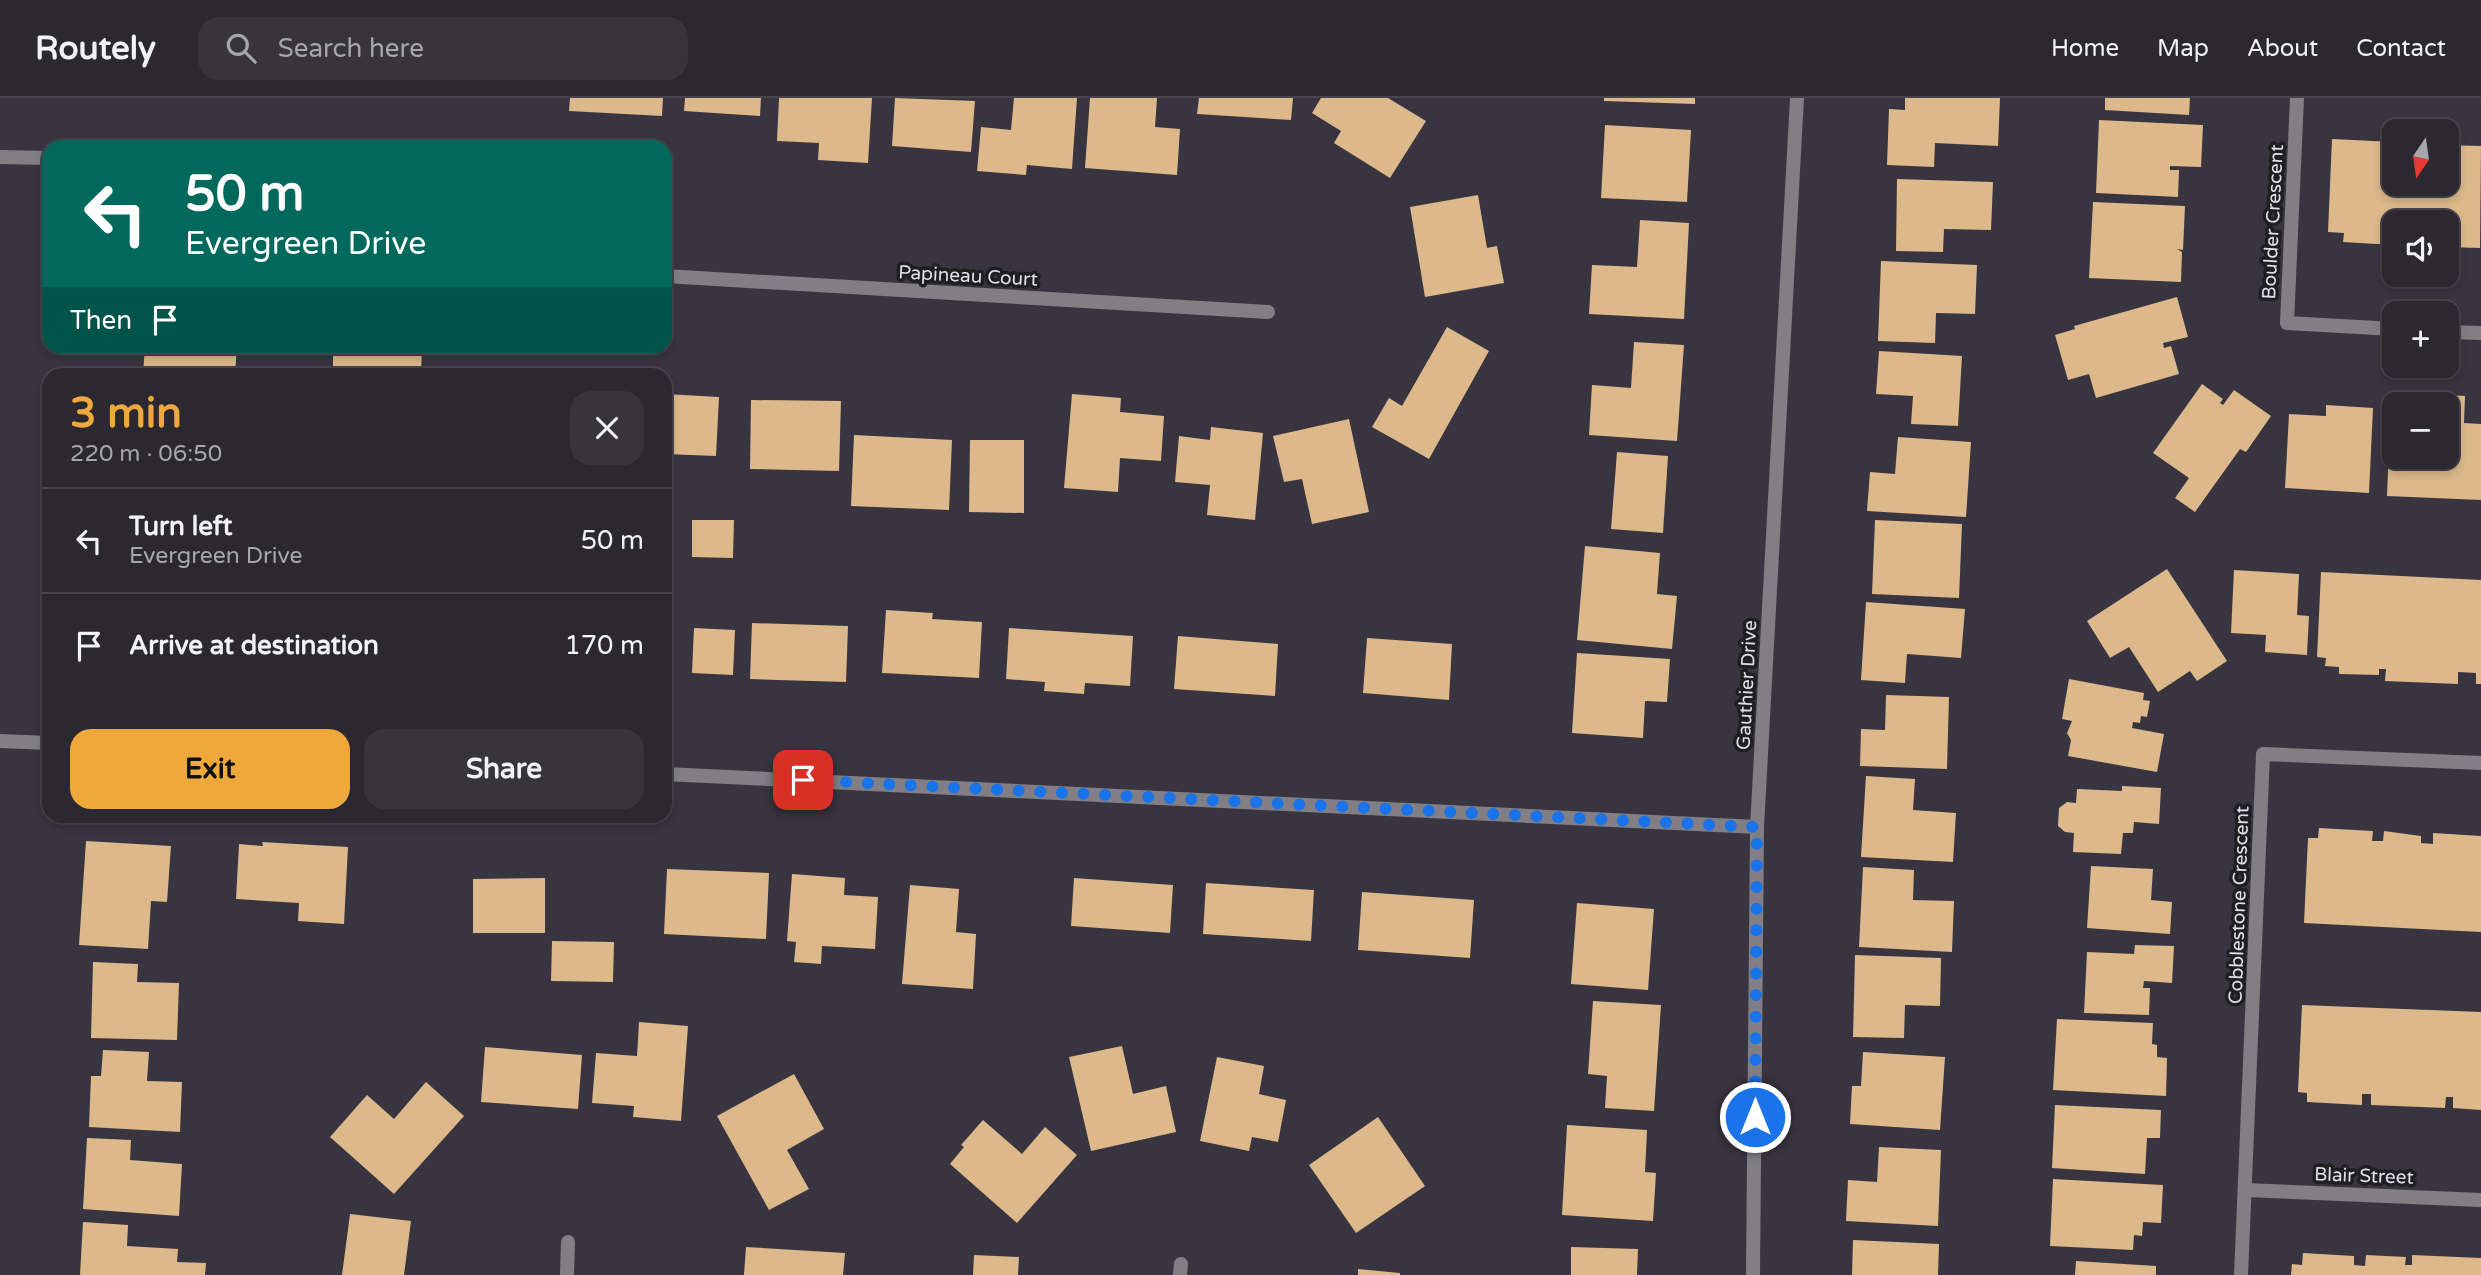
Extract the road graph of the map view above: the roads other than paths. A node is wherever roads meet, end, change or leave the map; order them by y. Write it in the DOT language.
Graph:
graph roads {
  1 [pos="1797,98"];
  2 [pos="2297,98"];
  3 [pos="0,157"];
  4 [pos="42,158"];
  5 [pos="672,276"];
  6 [pos="1268,312"];
  7 [pos="2382,328"];
  8 [pos="2459,332"];
  9 [pos="2481,333"];
  10 [pos="0,741"];
  11 [pos="42,743"];
  12 [pos="2481,763"];
  13 [pos="672,774"];
  14 [pos="1757,827"];
  15 [pos="2245,1190"];
  16 [pos="2481,1200"];
  17 [pos="568,1242"];
  18 [pos="567,1275"];
  19 [pos="1753,1275"];
  20 [pos="2241,1275"];
  1 -- 14 [label="street, Gauthier Drive"];
  2 -- 7 [label="street, Boulder Crescent"];
  3 -- 4 [label="street"];
  5 -- 6 [label="street, Papineau Court"];
  8 -- 9 [label="street"];
  10 -- 11 [label="street"];
  12 -- 15 [label="street, Cobblestone Crescent"];
  13 -- 14 [label="street"];
  14 -- 19 [label="street, Gauthier Drive"];
  15 -- 16 [label="street, Blair Street"];
  15 -- 20 [label="street, Cobblestone Crescent"];
  17 -- 18 [label="street"];
}
